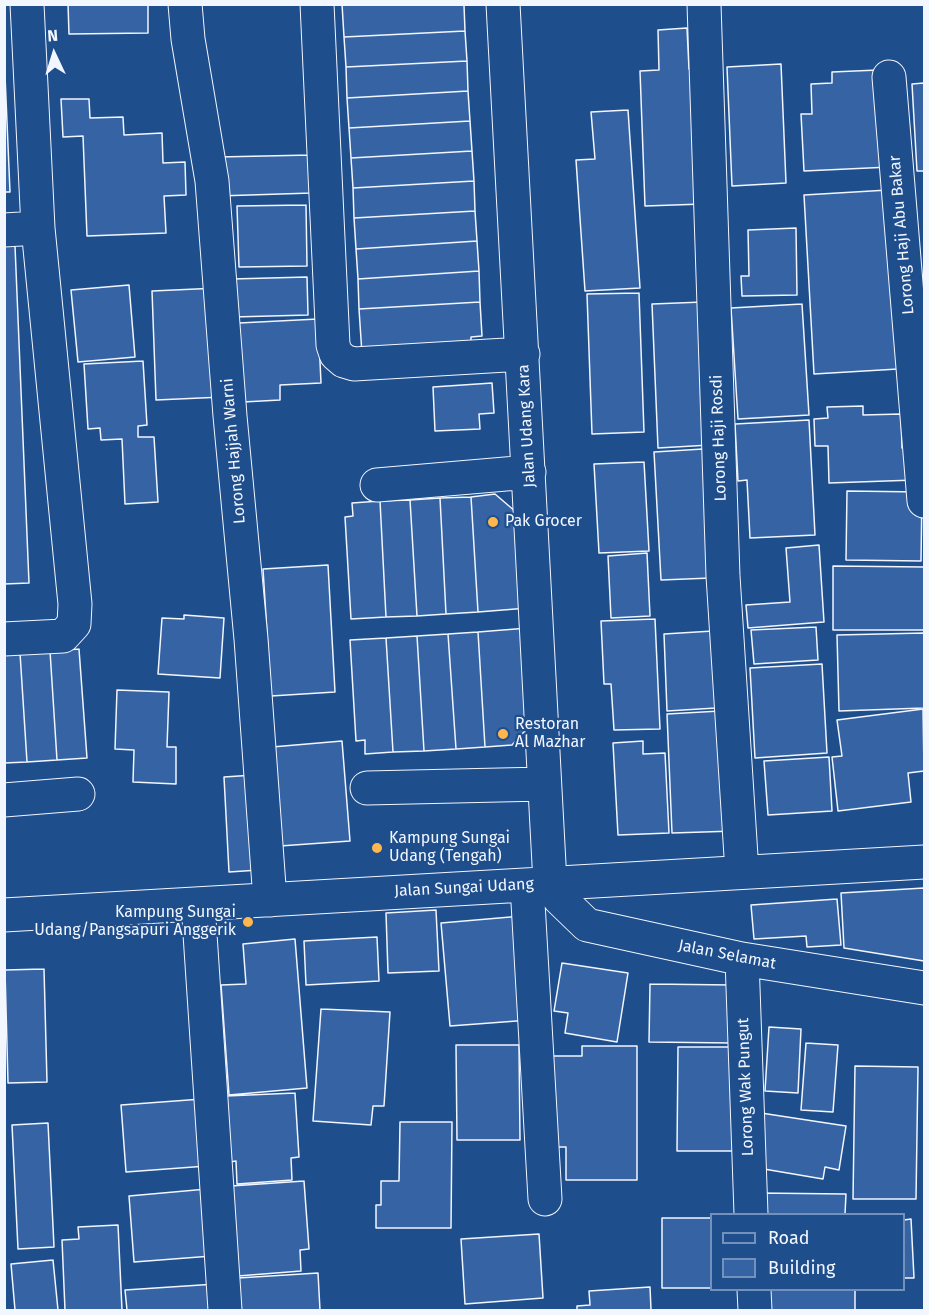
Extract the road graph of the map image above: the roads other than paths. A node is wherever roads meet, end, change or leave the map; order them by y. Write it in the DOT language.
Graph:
graph roads {
  1 [pos="27,4"];
  2 [pos="185,4"];
  3 [pos="317,4"];
  4 [pos="503,4"];
  5 [pos="704,4"];
  6 [pos="889,77"];
  7 [pos="38,228"];
  8 [pos="4,230"];
  9 [pos="523,354"];
  10 [pos="529,472"];
  11 [pos="377,485"];
  12 [pos="924,501"];
  13 [pos="4,639"];
  14 [pos="544,784"];
  15 [pos="367,788"];
  16 [pos="78,794"];
  17 [pos="4,800"];
  18 [pos="924,862"];
  19 [pos="742,872"];
  20 [pos="538,884"];
  21 [pos="270,900"];
  22 [pos="198,904"];
  23 [pos="4,915"];
  24 [pos="742,959"];
  25 [pos="924,988"];
  26 [pos="545,1199"];
  27 [pos="751,1213"];
  28 [pos="754,1291"];
  29 [pos="225,1311"];
  30 [pos="755,1311"];
  1 -- 7 [label="street"];
  2 -- 21 [label="street, Lorong Hajjah Warni"];
  3 -- 9 [label="street"];
  4 -- 9 [label="street, Jalan Udang Kara"];
  5 -- 19 [label="street, Lorong Haji Rosdi"];
  6 -- 12 [label="street, Lorong Haji Abu Bakar"];
  7 -- 8 [label="street"];
  7 -- 13 [label="street"];
  9 -- 10 [label="street, Jalan Udang Kara"];
  10 -- 11 [label="street"];
  10 -- 14 [label="street, Jalan Udang Kara"];
  14 -- 15 [label="street"];
  14 -- 20 [label="street, Jalan Udang Kara"];
  16 -- 17 [label="street"];
  18 -- 19 [label="street, Jalan Sungai Udang"];
  19 -- 20 [label="street, Jalan Sungai Udang"];
  20 -- 21 [label="street, Jalan Sungai Udang"];
  20 -- 24 [label="street, Jalan Selamat"];
  20 -- 26 [label="street, Jalan Udang Kara"];
  21 -- 22 [label="street, Jalan Sungai Udang"];
  22 -- 23 [label="street, Jalan Sungai Udang"];
  22 -- 29 [label="street"];
  24 -- 25 [label="street, Jalan Selamat"];
  24 -- 27 [label="street, Lorong Wak Pungut"];
  28 -- 30 [label="street"];
}
